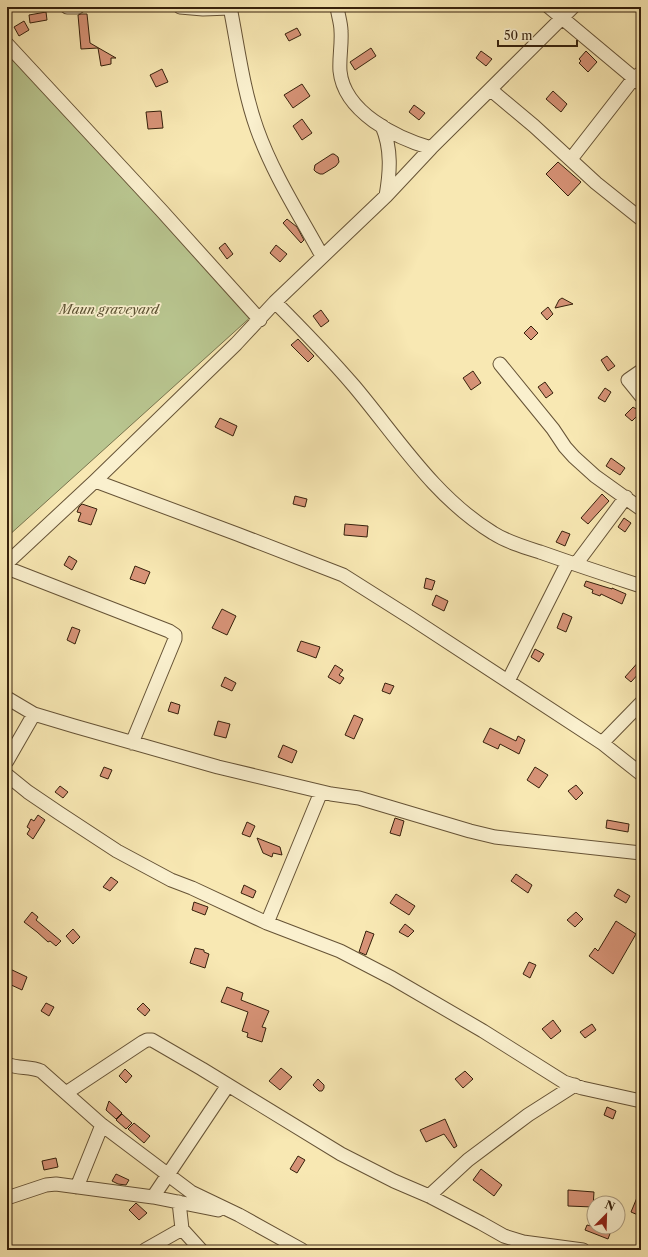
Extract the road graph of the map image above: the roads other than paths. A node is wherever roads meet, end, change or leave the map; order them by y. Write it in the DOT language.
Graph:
graph roads {
  1 [pos="67,7"];
  2 [pos="78,7"];
  3 [pos="180,7"];
  4 [pos="230,7"];
  5 [pos="337,7"];
  6 [pos="550,7"];
  7 [pos="573,7"];
  8 [pos="562,18"];
  9 [pos="7,44"];
  10 [pos="639,78"];
  11 [pos="491,90"];
  12 [pos="382,126"];
  13 [pos="431,148"];
  14 [pos="570,159"];
  15 [pos="386,196"];
  16 [pos="641,219"];
  17 [pos="322,256"];
  18 [pos="275,302"];
  19 [pos="260,320"];
  20 [pos="500,364"];
  21 [pos="641,370"];
  22 [pos="641,396"];
  23 [pos="95,481"];
  24 [pos="636,502"];
  25 [pos="7,563"];
  26 [pos="572,563"];
  27 [pos="7,568"];
  28 [pos="641,586"];
  29 [pos="508,681"];
  30 [pos="7,698"];
  31 [pos="641,703"];
  32 [pos="34,714"];
  33 [pos="132,743"];
  34 [pos="602,743"];
  35 [pos="7,761"];
  36 [pos="641,774"];
  37 [pos="7,775"];
  38 [pos="321,792"];
  39 [pos="641,853"];
  40 [pos="267,923"];
  41 [pos="7,1064"];
  42 [pos="228,1085"];
  43 [pos="575,1085"];
  44 [pos="66,1094"];
  45 [pos="641,1102"];
  46 [pos="102,1125"];
  47 [pos="166,1174"];
  48 [pos="77,1187"];
  49 [pos="429,1196"];
  50 [pos="153,1197"];
  51 [pos="7,1198"];
  52 [pos="179,1202"];
  53 [pos="233,1213"];
  54 [pos="182,1229"];
  55 [pos="145,1250"];
  56 [pos="201,1250"];
  57 [pos="302,1250"];
  58 [pos="583,1250"];
  1 -- 2 [label="street"];
  3 -- 4 [label="street"];
  4 -- 17 [label="street"];
  5 -- 12 [label="street"];
  6 -- 8 [label="street"];
  7 -- 8 [label="street"];
  8 -- 10 [label="street"];
  8 -- 11 [label="street"];
  9 -- 19 [label="street"];
  10 -- 14 [label="street"];
  11 -- 13 [label="street"];
  11 -- 14 [label="street"];
  12 -- 13 [label="street"];
  12 -- 15 [label="street"];
  13 -- 15 [label="street"];
  14 -- 16 [label="street"];
  15 -- 17 [label="street"];
  17 -- 18 [label="street"];
  18 -- 19 [label="street"];
  18 -- 26 [label="street"];
  19 -- 23 [label="street"];
  20 -- 24 [label="street"];
  21 -- 22 [label="street"];
  23 -- 25 [label="street"];
  23 -- 29 [label="street"];
  24 -- 26 [label="street"];
  26 -- 28 [label="street"];
  26 -- 29 [label="street"];
  27 -- 33 [label="street"];
  29 -- 34 [label="street"];
  30 -- 32 [label="street"];
  31 -- 34 [label="street"];
  32 -- 33 [label="street"];
  32 -- 35 [label="street"];
  33 -- 38 [label="street"];
  34 -- 36 [label="street"];
  37 -- 40 [label="street"];
  38 -- 39 [label="street"];
  38 -- 40 [label="street"];
  40 -- 43 [label="street"];
  41 -- 44 [label="street"];
  42 -- 44 [label="street"];
  42 -- 47 [label="street"];
  42 -- 49 [label="street"];
  43 -- 45 [label="street"];
  43 -- 49 [label="street"];
  44 -- 46 [label="street"];
  46 -- 47 [label="street"];
  46 -- 48 [label="street"];
  47 -- 50 [label="street"];
  47 -- 53 [label="street"];
  48 -- 50 [label="street"];
  48 -- 51 [label="street"];
  49 -- 58 [label="street"];
  50 -- 52 [label="street"];
  52 -- 53 [label="street"];
  52 -- 54 [label="street"];
  53 -- 57 [label="street"];
  54 -- 55 [label="street"];
  54 -- 56 [label="street"];
}
